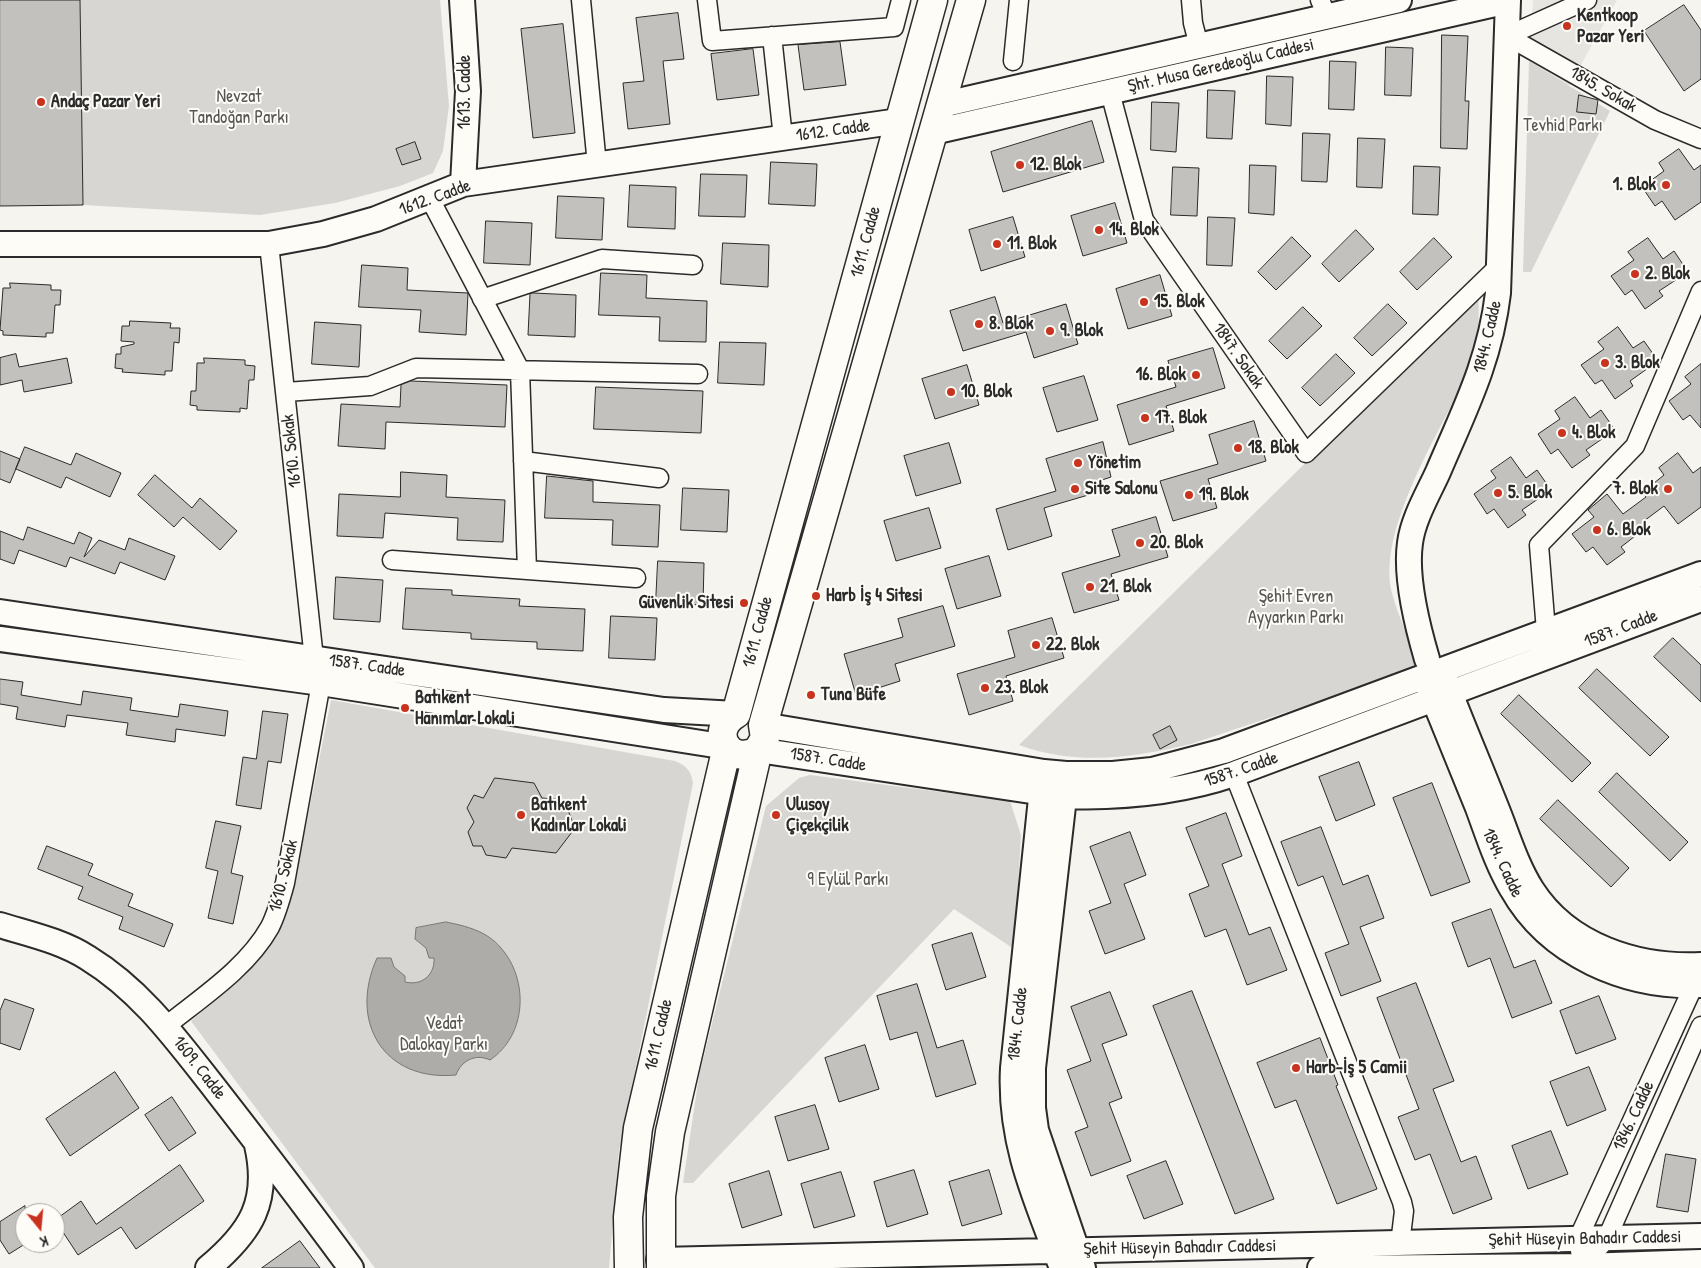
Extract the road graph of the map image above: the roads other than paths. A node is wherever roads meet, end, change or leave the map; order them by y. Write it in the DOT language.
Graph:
graph roads {
  1 [pos="462,0"];
  2 [pos="581,0"];
  3 [pos="707,0"];
  4 [pos="901,0"];
  5 [pos="933,0"];
  6 [pos="971,0"];
  7 [pos="1019,0"];
  8 [pos="1191,0"];
  9 [pos="1399,0"];
  10 [pos="1508,0"];
  11 [pos="1587,0"];
  12 [pos="1323,8"];
  13 [pos="772,36"];
  14 [pos="1507,36"];
  15 [pos="1199,46"];
  16 [pos="1013,61"];
  17 [pos="1110,92"];
  18 [pos="941,105"];
  19 [pos="899,121"];
  20 [pos="933,132"];
  21 [pos="783,138"];
  22 [pos="1701,139"];
  23 [pos="597,165"];
  24 [pos="463,184"];
  25 [pos="430,199"];
  26 [pos="0,244"];
  27 [pos="270,244"];
  28 [pos="693,265"];
  29 [pos="1499,266"];
  30 [pos="1701,291"];
  31 [pos="482,299"];
  32 [pos="520,370"];
  33 [pos="698,374"];
  34 [pos="286,392"];
  35 [pos="523,461"];
  36 [pos="659,478"];
  37 [pos="392,560"];
  38 [pos="527,570"];
  39 [pos="1701,574"];
  40 [pos="636,578"];
  41 [pos="1701,599"];
  42 [pos="0,612"];
  43 [pos="1546,632"];
  44 [pos="0,640"];
  45 [pos="314,658"];
  46 [pos="1431,669"];
  47 [pos="321,683"];
  48 [pos="1442,696"];
  49 [pos="736,714"];
  50 [pos="761,737"];
  51 [pos="726,747"];
  52 [pos="1234,774"];
  53 [pos="1054,784"];
  54 [pos="0,925"];
  55 [pos="1697,975"];
  56 [pos="166,1026"];
  57 [pos="1701,1026"];
  58 [pos="256,1140"];
  59 [pos="1701,1236"];
  60 [pos="1607,1238"];
  61 [pos="1578,1239"];
  62 [pos="1069,1259"];
  63 [pos="1402,1259"];
  64 [pos="1701,1262"];
  65 [pos="660,1264"];
  66 [pos="1583,1267"];
  67 [pos="208,1268"];
  68 [pos="351,1268"];
  69 [pos="629,1268"];
  70 [pos="1320,1268"];
  1 -- 24 [label="street, 1613. Cadde"];
  2 -- 23 [label="street"];
  3 -- 13 [label="street"];
  4 -- 13 [label="street"];
  5 -- 19 [label="main road, 1611. Cadde"];
  6 -- 18 [label="main road, 1611. Cadde"];
  7 -- 16 [label="street"];
  8 -- 15 [label="street"];
  9 -- 12 [label="street, Şht. Musa Geredeoğlu Caddesi"];
  10 -- 14 [label="street, 1844. Cadde"];
  10 -- 17 [label="street, Şht. Musa Geredeoğlu Caddesi"];
  11 -- 14 [label="street"];
  12 -- 15 [label="street, Şht. Musa Geredeoğlu Caddesi"];
  13 -- 21 [label="street"];
  14 -- 22 [label="street, 1845. Sokak"];
  14 -- 29 [label="street, 1844. Cadde"];
  15 -- 18 [label="street, Şht. Musa Geredeoğlu Caddesi"];
  17 -- 20 [label="street, Şht. Musa Geredeoğlu Caddesi"];
  17 -- 29 [label="street, 1847. Sokak"];
  18 -- 20 [label="main road, 1611. Cadde"];
  19 -- 21 [label="street, 1612. Cadde"];
  19 -- 49 [label="main road, 1611. Cadde"];
  20 -- 50 [label="main road, 1611. Cadde"];
  21 -- 23 [label="street, 1612. Cadde"];
  23 -- 24 [label="street, 1612. Cadde"];
  24 -- 25 [label="street, 1612. Cadde"];
  25 -- 27 [label="street, 1612. Cadde"];
  25 -- 31 [label="street"];
  26 -- 27 [label="street, 1612. Cadde"];
  27 -- 34 [label="street, 1610. Sokak"];
  28 -- 31 [label="street"];
  29 -- 46 [label="street, 1844. Cadde"];
  30 -- 43 [label="street"];
  31 -- 32 [label="street"];
  32 -- 33 [label="street"];
  32 -- 34 [label="street"];
  32 -- 35 [label="street"];
  34 -- 45 [label="street, 1610. Sokak"];
  35 -- 36 [label="street"];
  35 -- 38 [label="street"];
  37 -- 38 [label="street"];
  38 -- 40 [label="street"];
  39 -- 43 [label="street, 1587. Cadde"];
  41 -- 48 [label="street, 1587. Cadde"];
  42 -- 45 [label="street, 1587. Cadde"];
  43 -- 46 [label="street, 1587. Cadde"];
  44 -- 47 [label="street, 1587. Cadde"];
  45 -- 49 [label="street, 1587. Cadde"];
  46 -- 48 [label="street, 1844. Cadde"];
  46 -- 53 [label="street, 1587. Cadde"];
  47 -- 51 [label="street, 1587. Cadde"];
  47 -- 56 [label="street, 1610. Sokak"];
  48 -- 52 [label="street, 1587. Cadde"];
  48 -- 55 [label="street, 1844. Cadde"];
  49 -- 50 [label="main road"];
  49 -- 51 [label="main road, 1611. Cadde"];
  50 -- 51 [label="main road"];
  50 -- 53 [label="street, 1587. Cadde"];
  50 -- 65 [label="main road, 1611. Cadde"];
  51 -- 69 [label="main road, 1611. Cadde"];
  52 -- 53 [label="street, 1587. Cadde"];
  52 -- 63 [label="street"];
  53 -- 62 [label="street, 1844. Cadde"];
  54 -- 56 [label="street, 1609. Cadde"];
  55 -- 61 [label="street, 1846. Cadde"];
  56 -- 58 [label="street, 1609. Cadde"];
  57 -- 60 [label="street, 1846. Cadde"];
  58 -- 67 [label="street"];
  58 -- 68 [label="street, 1609. Cadde"];
  59 -- 60 [label="street, Şehit Hüseyin Bahadır Caddesi"];
  60 -- 61 [label="street, Şehit Hüseyin Bahadır Caddesi"];
  60 -- 66 [label="street, 1846. Cadde"];
  61 -- 63 [label="street, Şehit Hüseyin Bahadır Caddesi"];
  61 -- 66 [label="street"];
  62 -- 63 [label="street, Şehit Hüseyin Bahadır Caddesi"];
  62 -- 65 [label="street, Şehit Hüseyin Bahadır Caddesi"];
  63 -- 66 [label="street, Şehit Hüseyin Bahadır Caddesi"];
  63 -- 70 [label="street, Şehit Hüseyin Bahadır Caddesi"];
  64 -- 66 [label="street, Şehit Hüseyin Bahadır Caddesi"];
}
